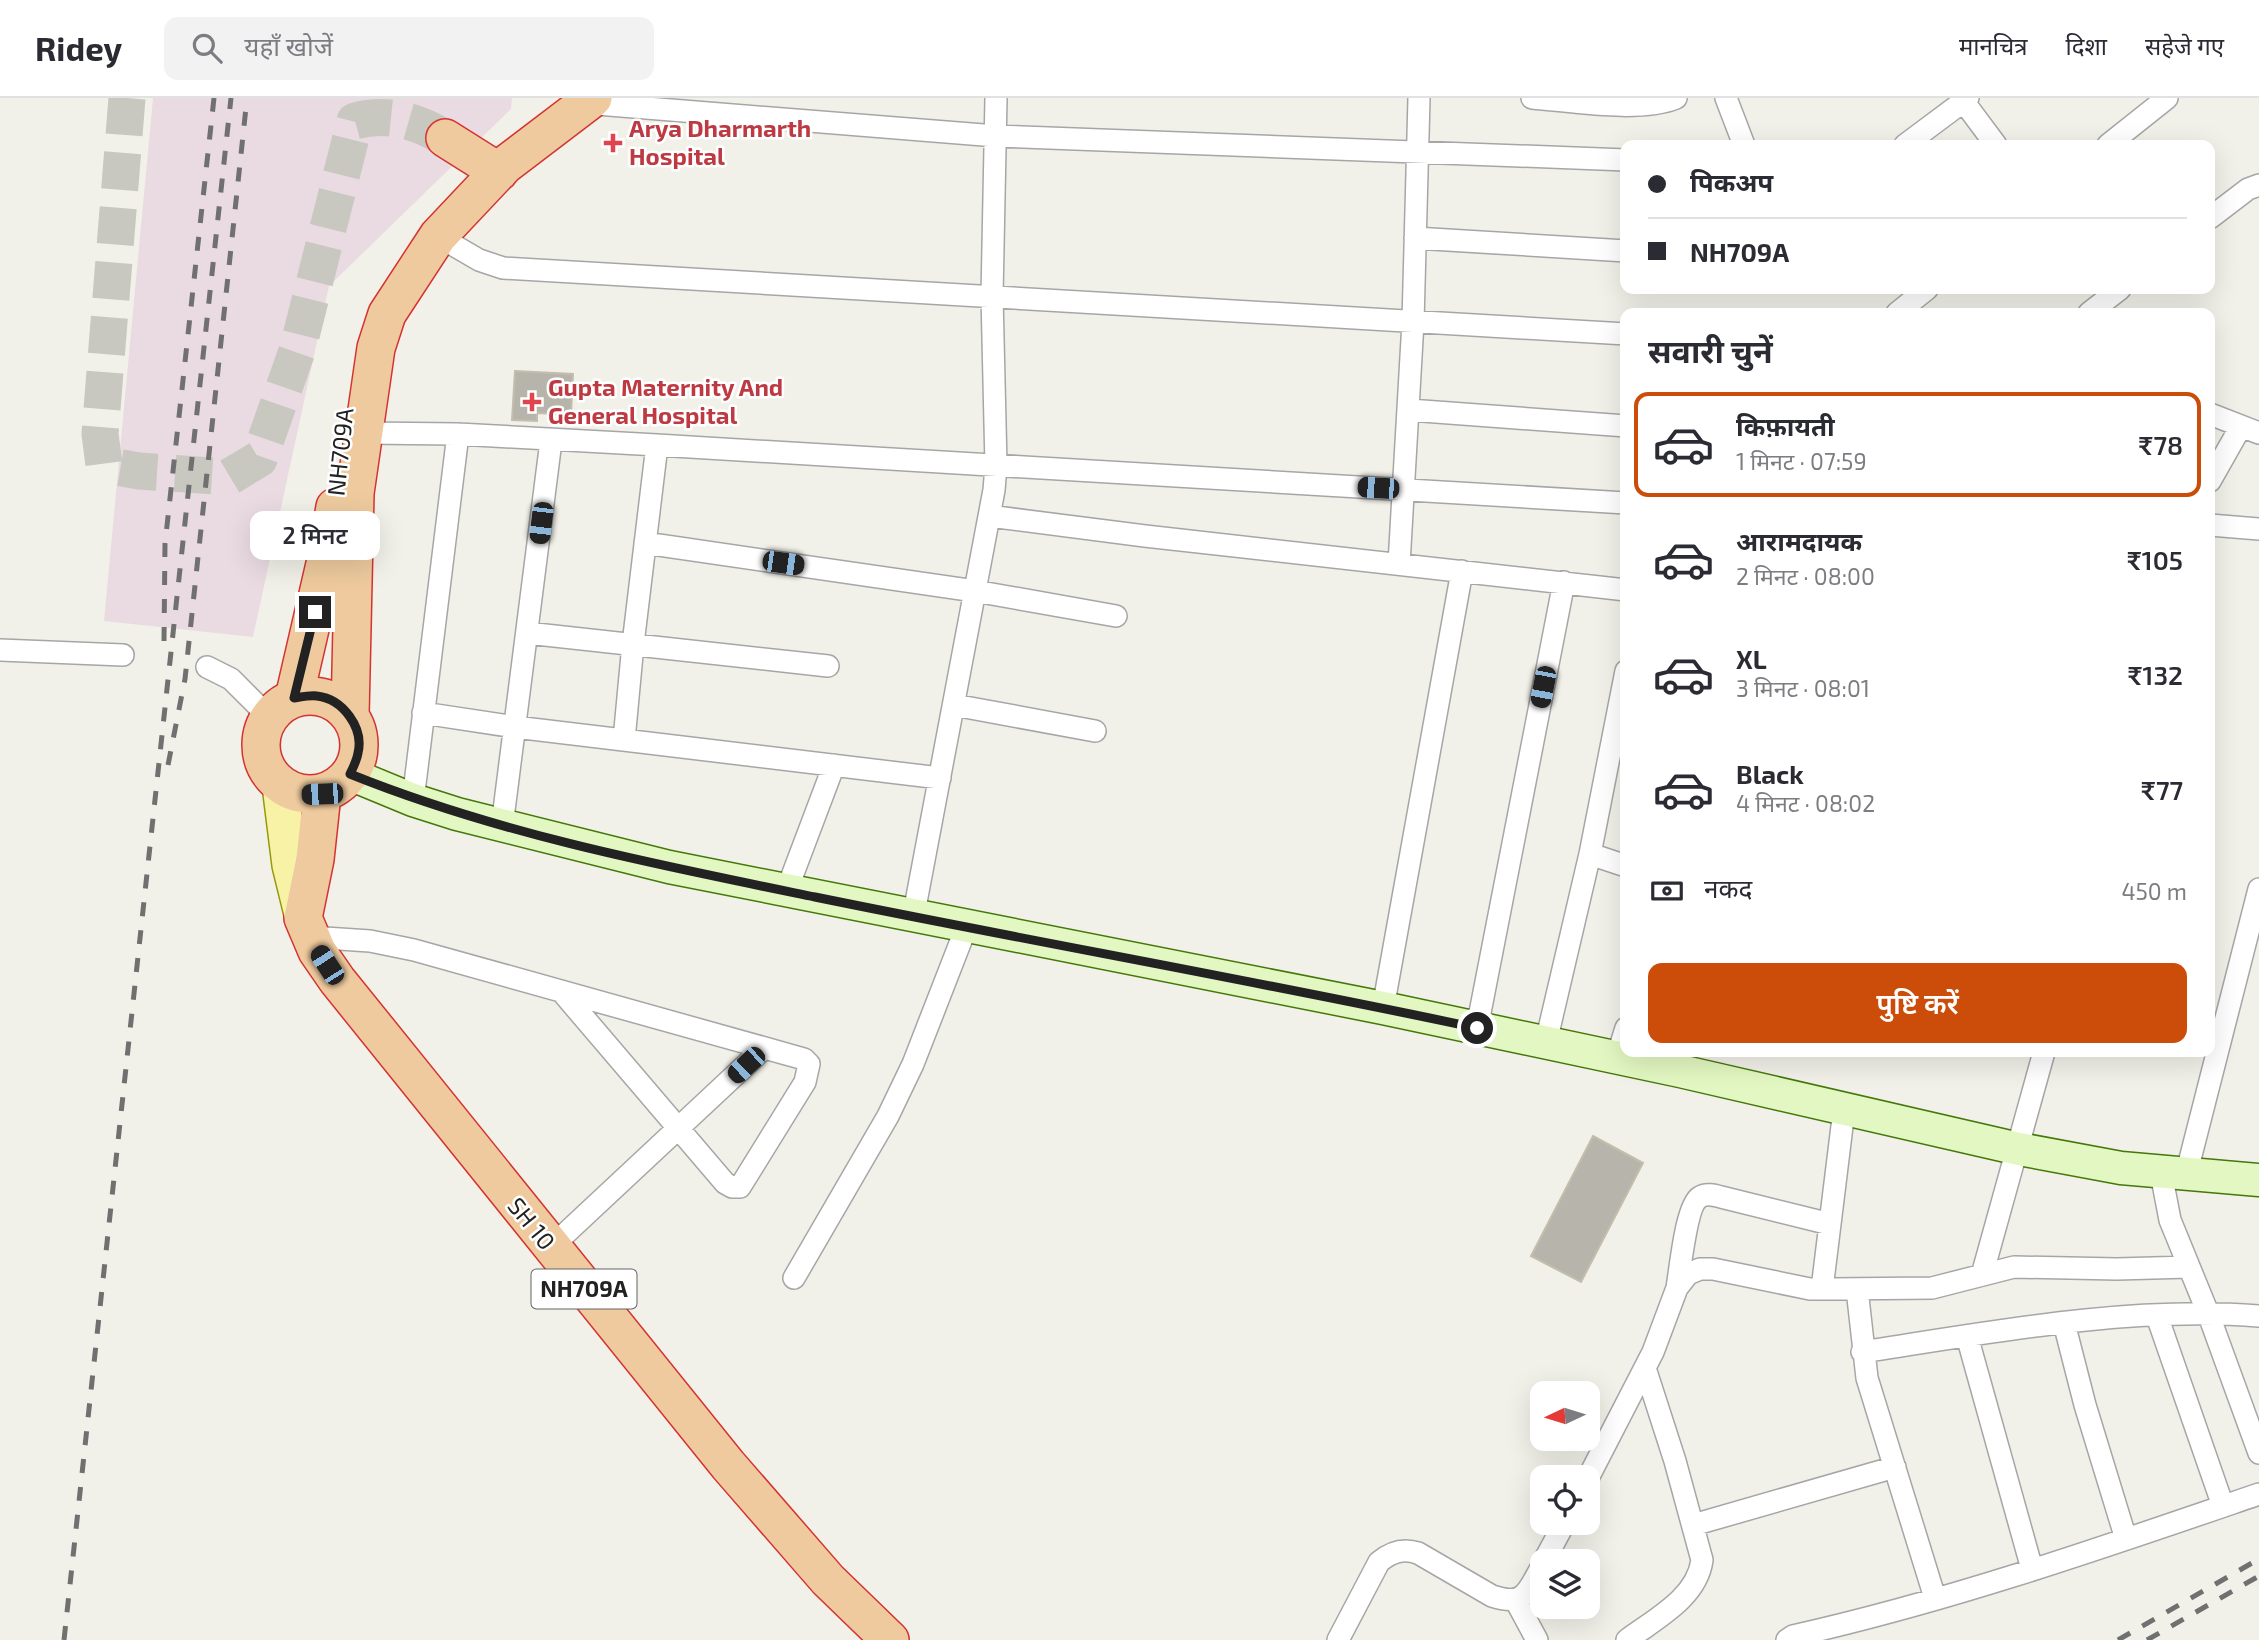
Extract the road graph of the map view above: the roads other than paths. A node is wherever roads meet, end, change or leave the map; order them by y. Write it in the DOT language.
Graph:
graph roads {
  1 [pos="996,98"];
  2 [pos="1419,98"];
  3 [pos="1532,98"];
  4 [pos="1676,98"];
  5 [pos="1726,98"];
  6 [pos="2167,98"];
  7 [pos="1965,99"];
  8 [pos="588,101"];
  9 [pos="996,136"];
  10 [pos="445,138"];
  11 [pos="1742,140"];
  12 [pos="1912,140"];
  13 [pos="1993,140"];
  14 [pos="2114,140"];
  15 [pos="1418,151"];
  16 [pos="1620,160"];
  17 [pos="499,172"];
  18 [pos="2259,185"];
  19 [pos="2215,214"];
  20 [pos="438,236"];
  21 [pos="1415,238"];
  22 [pos="1620,251"];
  23 [pos="1921,294"];
  24 [pos="992,296"];
  25 [pos="2111,298"];
  26 [pos="1903,308"];
  27 [pos="2096,308"];
  28 [pos="1413,322"];
  29 [pos="1620,334"];
  30 [pos="1409,410"];
  31 [pos="2215,416"];
  32 [pos="1620,426"];
  33 [pos="2250,430"];
  34 [pos="363,433"];
  35 [pos="458,435"];
  36 [pos="551,441"];
  37 [pos="657,445"];
  38 [pos="996,466"];
  39 [pos="2215,475"];
  40 [pos="1405,490"];
  41 [pos="1620,503"];
  42 [pos="989,516"];
  43 [pos="2215,525"];
  44 [pos="2259,529"];
  45 [pos="645,543"];
  46 [pos="1399,564"];
  47 [pos="1462,571"];
  48 [pos="1563,582"];
  49 [pos="1620,589"];
  50 [pos="975,590"];
  51 [pos="1116,616"];
  52 [pos="527,633"];
  53 [pos="632,644"];
  54 [pos="0,650"];
  55 [pos="123,654"];
  56 [pos="828,666"];
  57 [pos="207,667"];
  58 [pos="1620,702"];
  59 [pos="954,705"];
  60 [pos="281,707"];
  61 [pos="423,713"];
  62 [pos="350,715"];
  63 [pos="515,727"];
  64 [pos="1095,731"];
  65 [pos="624,740"];
  66 [pos="834,765"];
  67 [pos="940,778"];
  68 [pos="336,784"];
  69 [pos="279,785"];
  70 [pos="413,800"];
  71 [pos="502,826"];
  72 [pos="1590,854"];
  73 [pos="1620,864"];
  74 [pos="2259,888"];
  75 [pos="786,892"];
  76 [pos="914,918"];
  77 [pos="307,928"];
  78 [pos="966,928"];
  79 [pos="2252,955"];
  80 [pos="562,992"];
  81 [pos="1383,1008"];
  82 [pos="1477,1028"];
  83 [pos="1546,1042"];
  84 [pos="1620,1043"];
  85 [pos="763,1049"];
  86 [pos="2043,1057"];
  87 [pos="1684,1061"];
  88 [pos="1843,1110"];
  89 [pos="678,1129"];
  90 [pos="2019,1149"];
  91 [pos="2173,1174"];
  92 [pos="2259,1180"];
  93 [pos="1830,1224"];
  94 [pos="550,1248"];
  95 [pos="2189,1267"];
  96 [pos="1982,1275"];
  97 [pos="794,1278"];
  98 [pos="1677,1288"];
  99 [pos="1822,1289"];
  100 [pos="1857,1289"];
  101 [pos="2208,1313"];
  102 [pos="2157,1316"];
  103 [pos="2259,1316"];
  104 [pos="2064,1323"];
  105 [pos="1967,1336"];
  106 [pos="1863,1352"];
  107 [pos="1645,1368"];
  108 [pos="2259,1453"];
  109 [pos="1595,1465"];
  110 [pos="1895,1467"];
  111 [pos="2259,1494"];
  112 [pos="2223,1506"];
  113 [pos="1693,1524"];
  114 [pos="2126,1539"];
  115 [pos="2032,1569"];
  116 [pos="1530,1586"];
  117 [pos="1936,1598"];
  118 [pos="1516,1601"];
  119 [pos="890,1640"];
  120 [pos="1339,1640"];
  121 [pos="1537,1640"];
  122 [pos="1627,1640"];
  123 [pos="1787,1640"];
  1 -- 9 [label="street"];
  2 -- 15 [label="street"];
  3 -- 4 [label="street"];
  5 -- 11 [label="street"];
  6 -- 14 [label="street"];
  7 -- 12 [label="street"];
  7 -- 13 [label="street"];
  8 -- 9 [label="street"];
  8 -- 17 [label="highway, NH709A"];
  9 -- 15 [label="street"];
  9 -- 24 [label="street"];
  10 -- 17 [label="highway"];
  15 -- 16 [label="street"];
  15 -- 21 [label="street"];
  17 -- 20 [label="highway, NH709A"];
  18 -- 19 [label="street"];
  20 -- 24 [label="street"];
  20 -- 34 [label="highway, NH709A"];
  20 -- 60 [label="highway, NH709A"];
  21 -- 22 [label="street"];
  21 -- 28 [label="street"];
  23 -- 26 [label="street"];
  24 -- 28 [label="street"];
  24 -- 38 [label="street"];
  25 -- 27 [label="street"];
  28 -- 29 [label="street"];
  28 -- 30 [label="street"];
  30 -- 32 [label="street"];
  30 -- 40 [label="street"];
  31 -- 33 [label="street"];
  33 -- 39 [label="street"];
  34 -- 35 [label="street"];
  34 -- 62 [label="highway, NH709A"];
  35 -- 36 [label="street"];
  35 -- 61 [label="street"];
  36 -- 37 [label="street"];
  36 -- 52 [label="street"];
  37 -- 38 [label="street"];
  37 -- 45 [label="street"];
  38 -- 40 [label="street"];
  38 -- 42 [label="street"];
  40 -- 41 [label="street"];
  40 -- 46 [label="street"];
  42 -- 46 [label="street"];
  42 -- 50 [label="street"];
  43 -- 44 [label="street"];
  45 -- 50 [label="street"];
  45 -- 53 [label="street"];
  46 -- 47 [label="street"];
  47 -- 48 [label="street"];
  47 -- 81 [label="street"];
  48 -- 49 [label="street"];
  48 -- 82 [label="street"];
  50 -- 51 [label="street"];
  50 -- 59 [label="street"];
  52 -- 53 [label="street"];
  52 -- 63 [label="street"];
  53 -- 56 [label="street"];
  53 -- 65 [label="street"];
  54 -- 55 [label="street"];
  57 -- 60 [label="street"];
  58 -- 72 [label="street"];
  59 -- 64 [label="street"];
  59 -- 67 [label="street"];
  60 -- 62 [label="highway"];
  60 -- 69 [label="highway, NH709A"];
  61 -- 63 [label="street"];
  61 -- 70 [label="street"];
  62 -- 68 [label="highway"];
  63 -- 65 [label="street"];
  63 -- 71 [label="street"];
  65 -- 66 [label="street"];
  66 -- 67 [label="street"];
  66 -- 75 [label="street"];
  67 -- 76 [label="street"];
  68 -- 69 [label="highway"];
  68 -- 70 [label="main road"];
  68 -- 77 [label="highway"];
  69 -- 77 [label="main road, SH 10 / NH709A"];
  70 -- 71 [label="main road"];
  71 -- 75 [label="main road"];
  72 -- 73 [label="street"];
  72 -- 83 [label="street"];
  74 -- 79 [label="street"];
  75 -- 76 [label="main road"];
  76 -- 78 [label="main road"];
  77 -- 80 [label="street"];
  77 -- 94 [label="highway, SH 10 / NH709A"];
  78 -- 81 [label="main road"];
  78 -- 97 [label="street"];
  79 -- 91 [label="street"];
  80 -- 85 [label="street"];
  80 -- 89 [label="street"];
  81 -- 82 [label="main road"];
  82 -- 83 [label="main road"];
  83 -- 84 [label="main road"];
  85 -- 89 [label="street"];
  85 -- 89 [label="street"];
  86 -- 90 [label="street"];
  87 -- 88 [label="main road"];
  88 -- 90 [label="main road"];
  88 -- 93 [label="street"];
  89 -- 94 [label="street"];
  90 -- 91 [label="main road"];
  90 -- 96 [label="street"];
  91 -- 92 [label="main road"];
  91 -- 95 [label="street"];
  93 -- 98 [label="street"];
  93 -- 99 [label="street"];
  94 -- 119 [label="highway, SH 10 / NH709A"];
  95 -- 96 [label="street"];
  95 -- 101 [label="street"];
  96 -- 100 [label="street"];
  98 -- 99 [label="street"];
  98 -- 107 [label="street"];
  99 -- 100 [label="street"];
  100 -- 106 [label="street"];
  101 -- 102 [label="street"];
  101 -- 103 [label="street"];
  101 -- 108 [label="street"];
  102 -- 104 [label="street"];
  102 -- 112 [label="street"];
  104 -- 105 [label="street"];
  104 -- 114 [label="street"];
  105 -- 106 [label="street"];
  105 -- 115 [label="street"];
  106 -- 110 [label="street"];
  107 -- 109 [label="street"];
  107 -- 113 [label="street"];
  110 -- 113 [label="street"];
  110 -- 117 [label="street"];
  111 -- 112 [label="street"];
  112 -- 114 [label="street"];
  113 -- 122 [label="street"];
  114 -- 115 [label="street"];
  115 -- 117 [label="street"];
  116 -- 118 [label="street"];
  117 -- 123 [label="street"];
  118 -- 120 [label="street"];
  118 -- 121 [label="street"];
}
